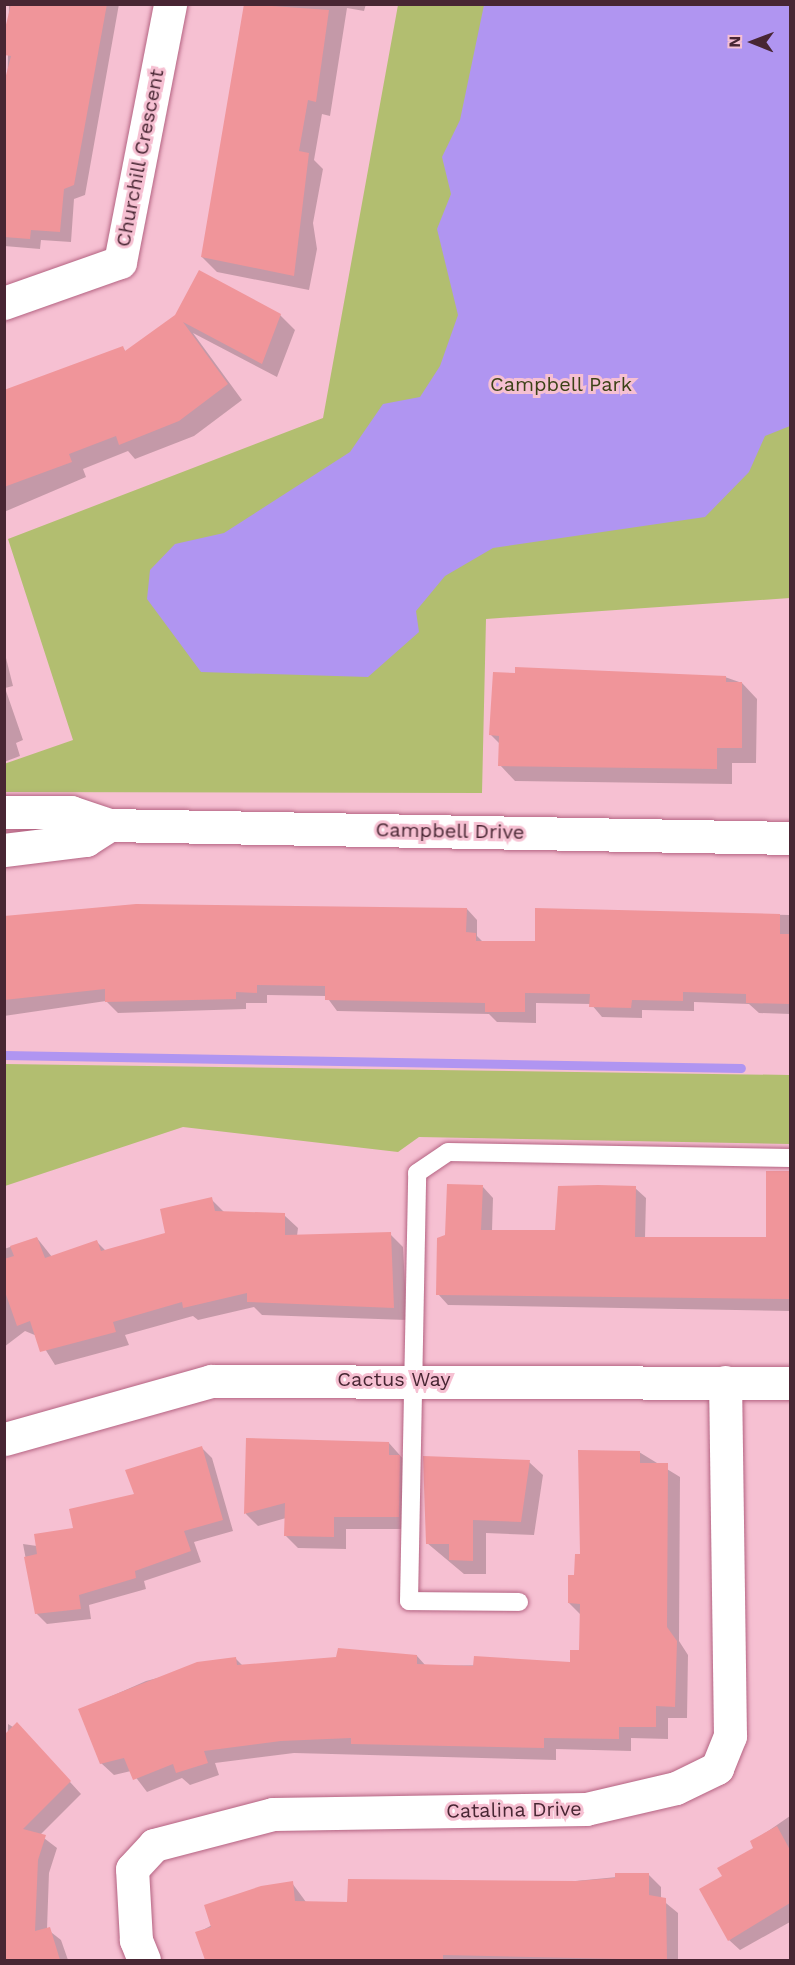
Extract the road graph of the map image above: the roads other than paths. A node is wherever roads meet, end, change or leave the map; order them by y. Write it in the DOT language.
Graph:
graph roads {
  1 [pos="170,4"];
  2 [pos="4,303"];
  3 [pos="4,812"];
  4 [pos="109,825"];
  5 [pos="790,838"];
  6 [pos="4,850"];
  7 [pos="790,1158"];
  8 [pos="411,1378"];
  9 [pos="725,1382"];
  10 [pos="790,1383"];
  11 [pos="5,1439"];
  12 [pos="519,1602"];
  13 [pos="144,1960"];
  1 -- 2 [label="street, Churchill Crescent"];
  3 -- 4 [label="street, Campbell Drive"];
  4 -- 5 [label="street, Campbell Drive"];
  4 -- 6 [label="street"];
  7 -- 8 [label="lane"];
  8 -- 9 [label="street, Cactus Way"];
  8 -- 11 [label="street, Cactus Way"];
  8 -- 12 [label="lane"];
  9 -- 10 [label="street, Cactus Way"];
  9 -- 13 [label="street, Catalina Drive"];
}
